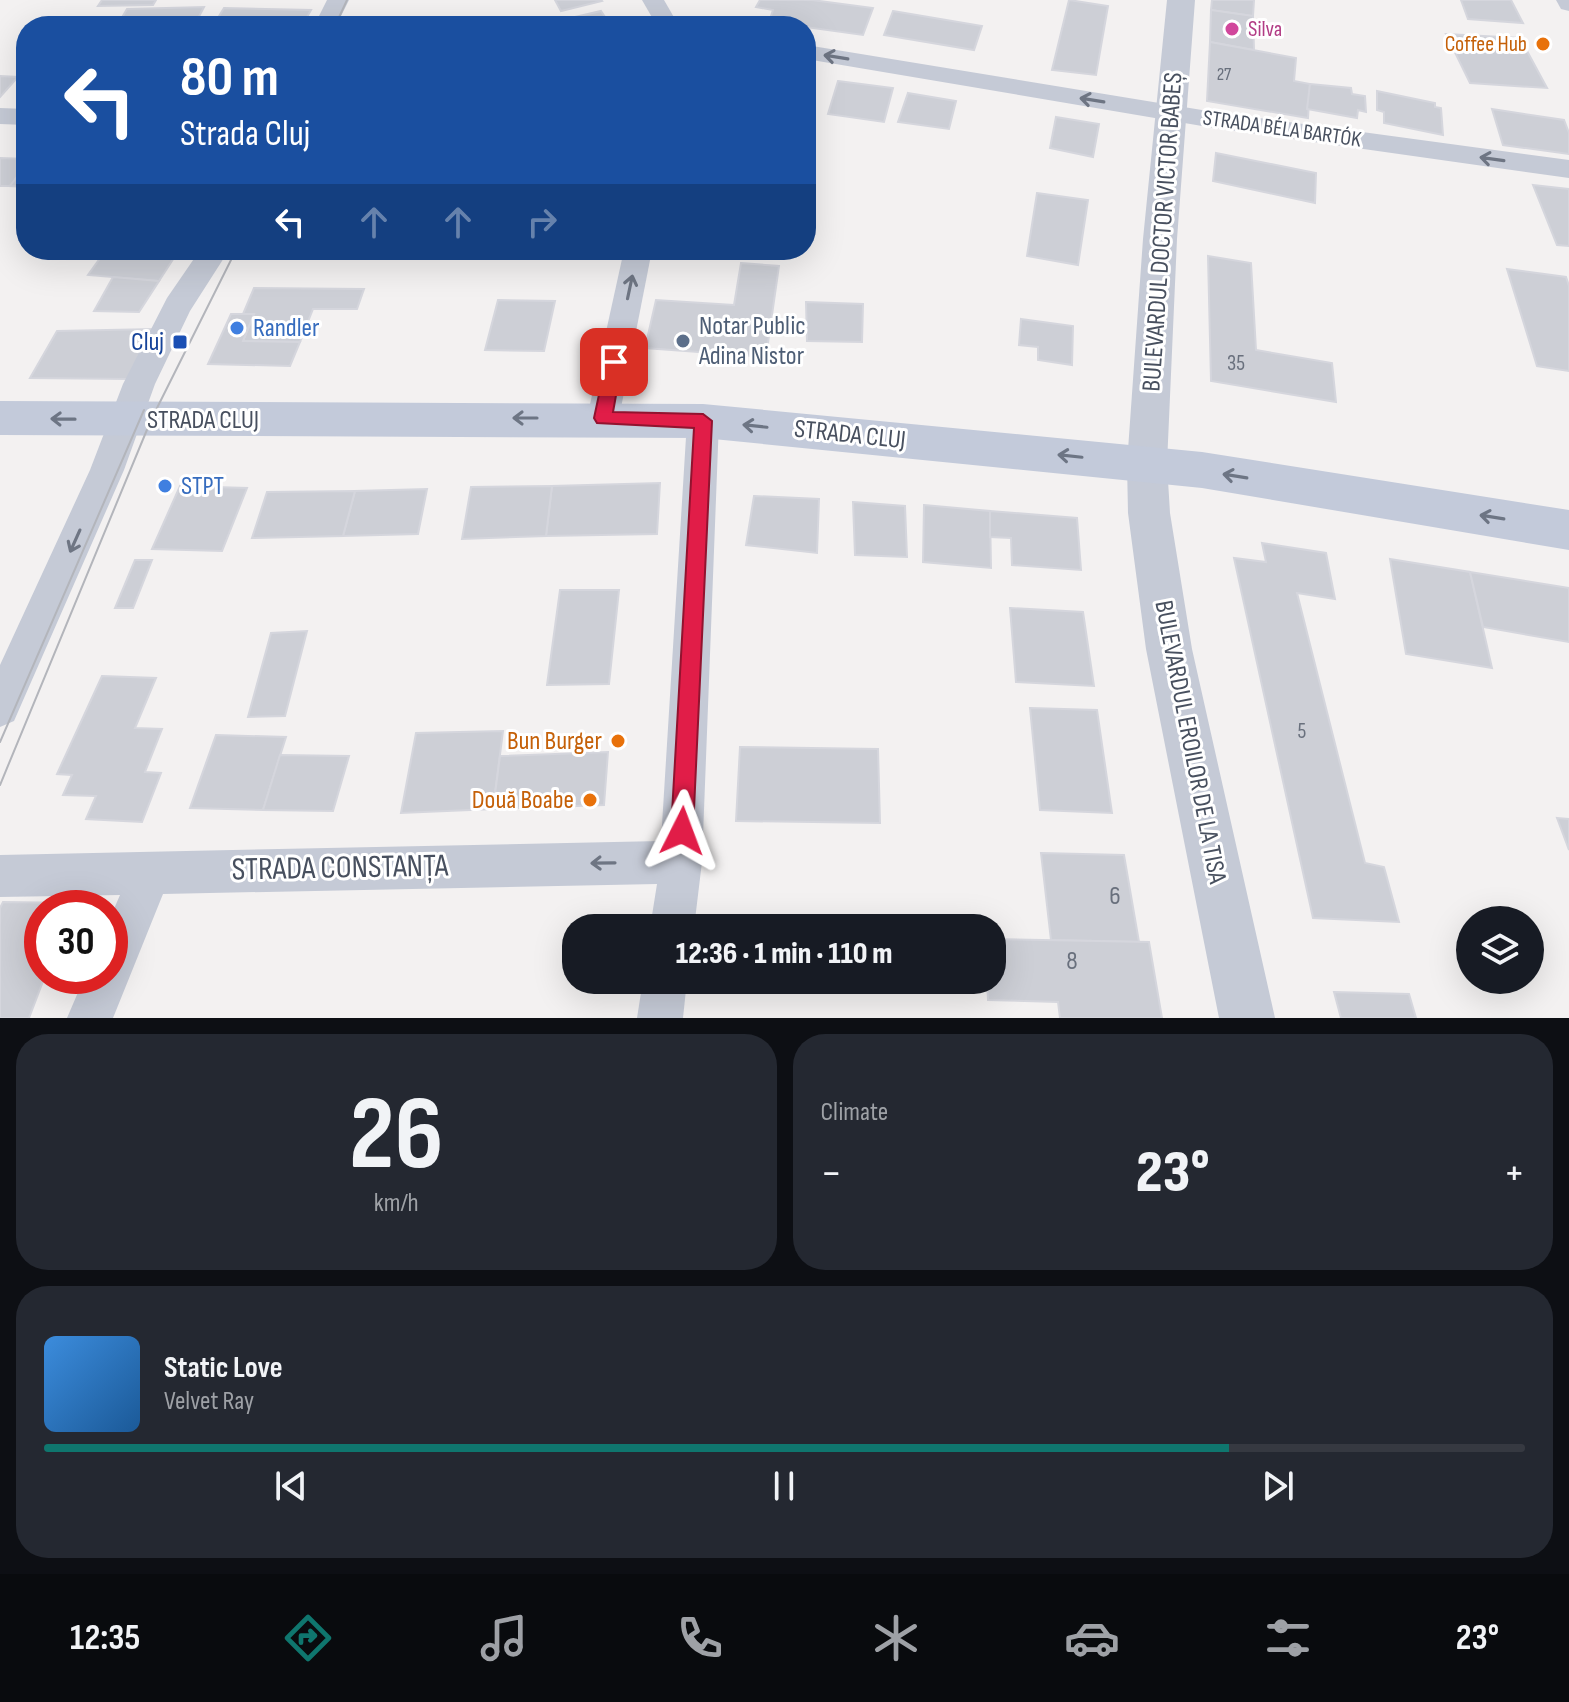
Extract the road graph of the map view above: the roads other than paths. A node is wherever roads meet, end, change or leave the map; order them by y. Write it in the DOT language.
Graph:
graph roads {
  1 [pos="1181,0"];
  2 [pos="816,54"];
  3 [pos="1169,113"];
  4 [pos="1569,169"];
  5 [pos="208,260"];
  6 [pos="636,260"];
  7 [pos="0,418"];
  8 [pos="603,418"];
  9 [pos="125,420"];
  10 [pos="703,421"];
  11 [pos="1147,464"];
  12 [pos="1569,530"];
  13 [pos="0,708"];
  14 [pos="681,862"];
  15 [pos="151,872"];
  16 [pos="0,876"];
  17 [pos="674,914"];
  18 [pos="128,927"];
  19 [pos="100,994"];
  20 [pos="663,994"];
  21 [pos="90,1018"];
  22 [pos="660,1018"];
  23 [pos="1247,1018"];
  1 -- 3 [label="street, BULEVARDUL DOCTOR VICTOR BABEȘ"];
  3 -- 2 [label="street, STRADA BÉLA BARTÓK, one-way"];
  4 -- 3 [label="street, STRADA BÉLA BARTÓK, one-way"];
  3 -- 11 [label="street, BULEVARDUL DOCTOR VICTOR BABEȘ"];
  5 -- 9 [label="street"];
  8 -- 6 [label="street, one-way"];
  9 -- 7 [label="main road, STRADA CLUJ, one-way"];
  8 -- 9 [label="main road, STRADA CLUJ, one-way"];
  8 -- 10 [label="main road, STRADA CLUJ"];
  9 -- 13 [label="street, one-way"];
  11 -- 10 [label="main road, STRADA CLUJ, one-way"];
  10 -- 14 [label="street"];
  12 -- 11 [label="main road, STRADA CLUJ, one-way"];
  11 -- 23 [label="street, BULEVARDUL EROILOR DE LA TISA"];
  14 -- 15 [label="street, STRADA CONSTANȚA, one-way"];
  14 -- 17 [label="street"];
  15 -- 16 [label="street, STRADA CONSTANȚA"];
  15 -- 18 [label="street"];
  19 -- 21 [label="street"];
  20 -- 22 [label="street"];
}
